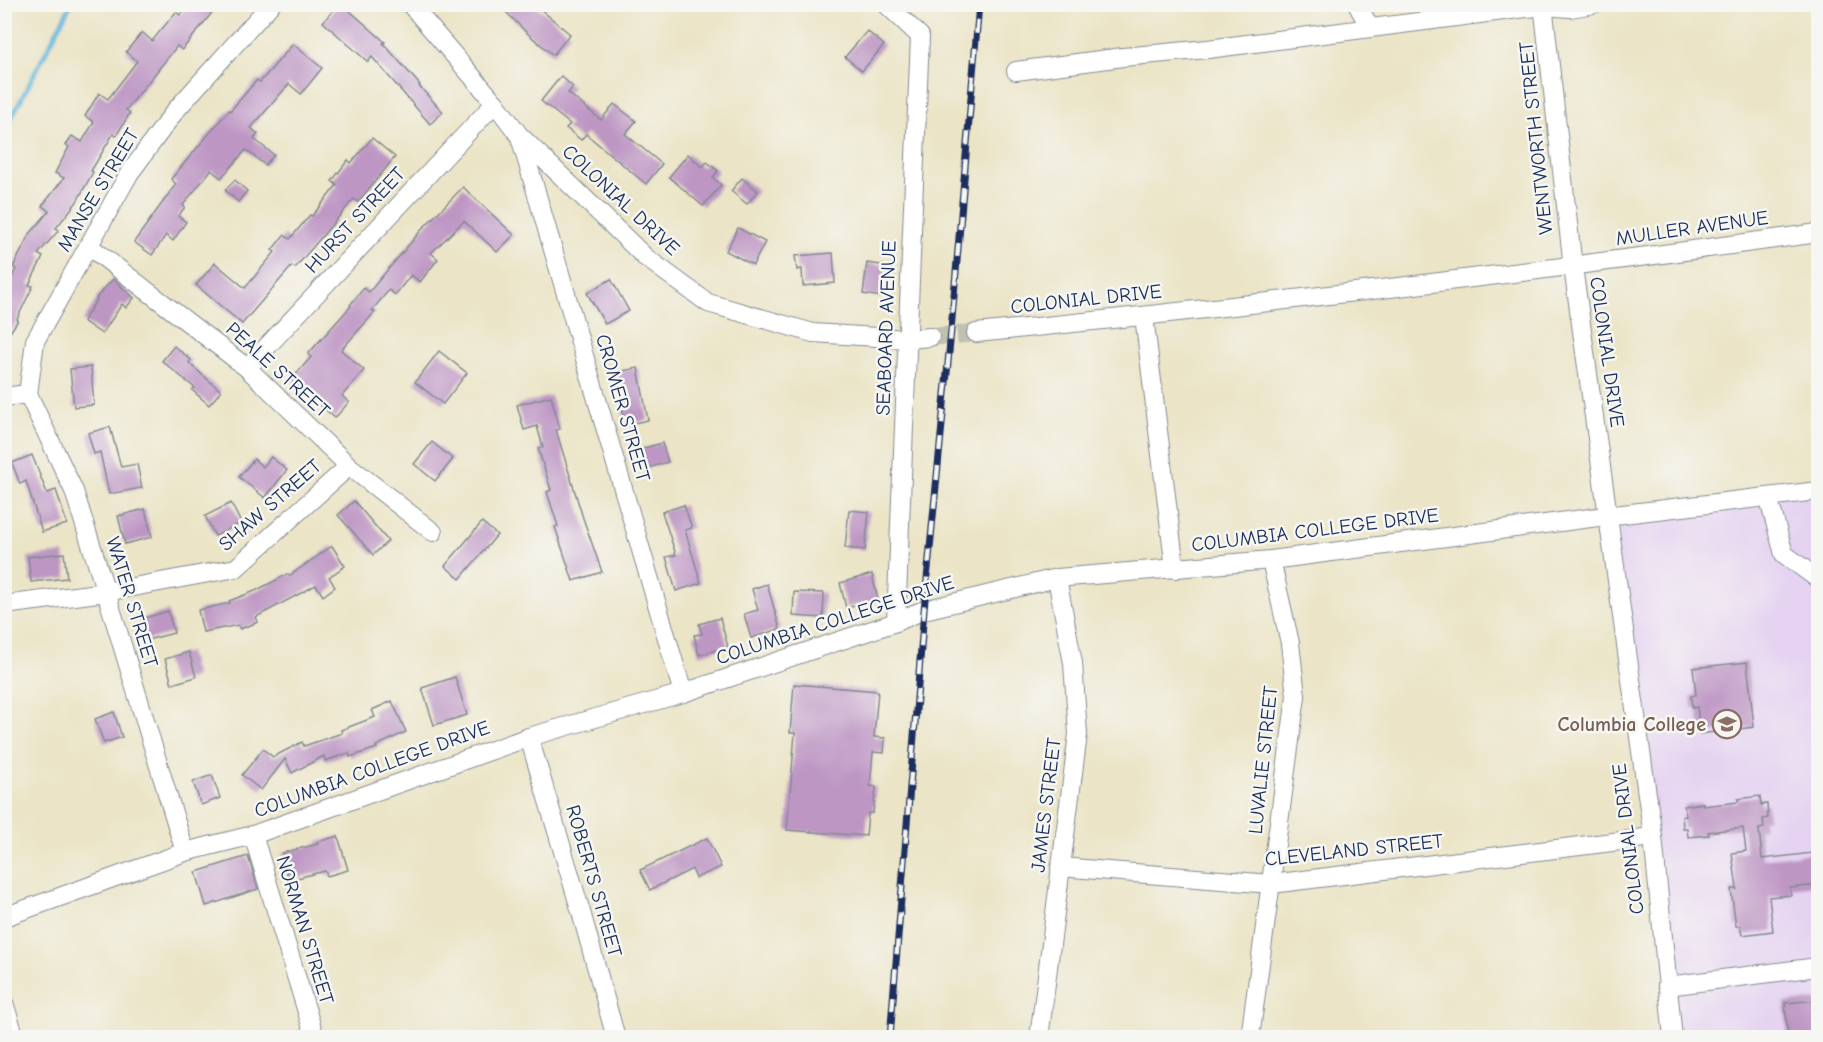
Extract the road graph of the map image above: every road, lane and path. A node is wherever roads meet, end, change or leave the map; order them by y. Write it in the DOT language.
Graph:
graph roads {
  1 [pos="271,4"];
  2 [pos="410,4"];
  3 [pos="886,4"];
  4 [pos="1357,4"];
  5 [pos="1594,4"];
  6 [pos="1543,5"];
  7 [pos="1370,28"];
  8 [pos="1016,71"];
  9 [pos="495,103"];
  10 [pos="519,135"];
  11 [pos="1818,233"];
  12 [pos="89,246"];
  13 [pos="1573,267"];
  14 [pos="1144,316"];
  15 [pos="976,333"];
  16 [pos="930,337"];
  17 [pos="908,339"];
  18 [pos="248,369"];
  19 [pos="28,394"];
  20 [pos="4,398"];
  21 [pos="349,466"];
  22 [pos="1818,491"];
  23 [pos="1768,497"];
  24 [pos="1606,516"];
  25 [pos="433,532"];
  26 [pos="1271,560"];
  27 [pos="1175,569"];
  28 [pos="1057,578"];
  29 [pos="1818,579"];
  30 [pos="106,592"];
  31 [pos="4,605"];
  32 [pos="896,622"];
  33 [pos="683,693"];
  34 [pos="529,737"];
  35 [pos="253,835"];
  36 [pos="1653,837"];
  37 [pos="185,852"];
  38 [pos="1060,867"];
  39 [pos="1271,885"];
  40 [pos="4,917"];
  41 [pos="1818,968"];
  42 [pos="1667,986"];
  43 [pos="4,1003"];
  44 [pos="15,1038"];
  45 [pos="315,1038"];
  46 [pos="616,1038"];
  47 [pos="1039,1038"];
  48 [pos="1250,1038"];
  49 [pos="1672,1038"];
  1 -- 12 [label="street, MANSE STREET"];
  2 -- 9 [label="street, COLONIAL DRIVE"];
  3 -- 17 [label="street, SEABOARD AVENUE"];
  4 -- 7 [label="street"];
  5 -- 6 [label="street"];
  6 -- 7 [label="street"];
  6 -- 13 [label="street, WENTWORTH STREET"];
  7 -- 8 [label="street"];
  9 -- 10 [label="street, COLONIAL DRIVE"];
  9 -- 18 [label="street, HURST STREET"];
  10 -- 17 [label="street, COLONIAL DRIVE"];
  10 -- 33 [label="street, CROMER STREET"];
  11 -- 13 [label="street, MULLER AVENUE"];
  12 -- 18 [label="street, PEALE STREET"];
  12 -- 19 [label="street, MANSE STREET"];
  13 -- 14 [label="street, COLONIAL DRIVE"];
  13 -- 24 [label="street, COLONIAL DRIVE"];
  14 -- 15 [label="street, COLONIAL DRIVE"];
  14 -- 27 [label="street"];
  16 -- 17 [label="street, COLONIAL DRIVE"];
  17 -- 32 [label="street, SEABOARD AVENUE"];
  18 -- 21 [label="street, PEALE STREET"];
  19 -- 20 [label="street"];
  19 -- 30 [label="street, WATER STREET"];
  21 -- 25 [label="street, PEALE STREET"];
  21 -- 30 [label="street, SHAW STREET"];
  22 -- 23 [label="street, COLUMBIA COLLEGE DRIVE"];
  23 -- 24 [label="street, COLUMBIA COLLEGE DRIVE"];
  23 -- 29 [label="street"];
  24 -- 26 [label="street, COLUMBIA COLLEGE DRIVE"];
  24 -- 36 [label="street, COLONIAL DRIVE"];
  26 -- 27 [label="street, COLUMBIA COLLEGE DRIVE"];
  26 -- 39 [label="street, LUVALIE STREET"];
  27 -- 28 [label="street, COLUMBIA COLLEGE DRIVE"];
  28 -- 32 [label="street, COLUMBIA COLLEGE DRIVE"];
  28 -- 38 [label="street, JAMES STREET"];
  30 -- 31 [label="street, SHAW STREET"];
  30 -- 37 [label="street, WATER STREET"];
  32 -- 33 [label="street, COLUMBIA COLLEGE DRIVE"];
  33 -- 34 [label="street, COLUMBIA COLLEGE DRIVE"];
  34 -- 35 [label="street, COLUMBIA COLLEGE DRIVE"];
  34 -- 46 [label="street, ROBERTS STREET"];
  35 -- 37 [label="street, COLUMBIA COLLEGE DRIVE"];
  35 -- 45 [label="street, NORMAN STREET"];
  36 -- 39 [label="street, CLEVELAND STREET"];
  36 -- 42 [label="street, COLONIAL DRIVE"];
  37 -- 40 [label="street, COLUMBIA COLLEGE DRIVE"];
  38 -- 39 [label="street, CLEVELAND STREET"];
  38 -- 47 [label="street, JAMES STREET"];
  39 -- 48 [label="street, LUVALIE STREET"];
  41 -- 42 [label="street"];
  42 -- 49 [label="street, COLONIAL DRIVE"];
  43 -- 44 [label="street"];
}
